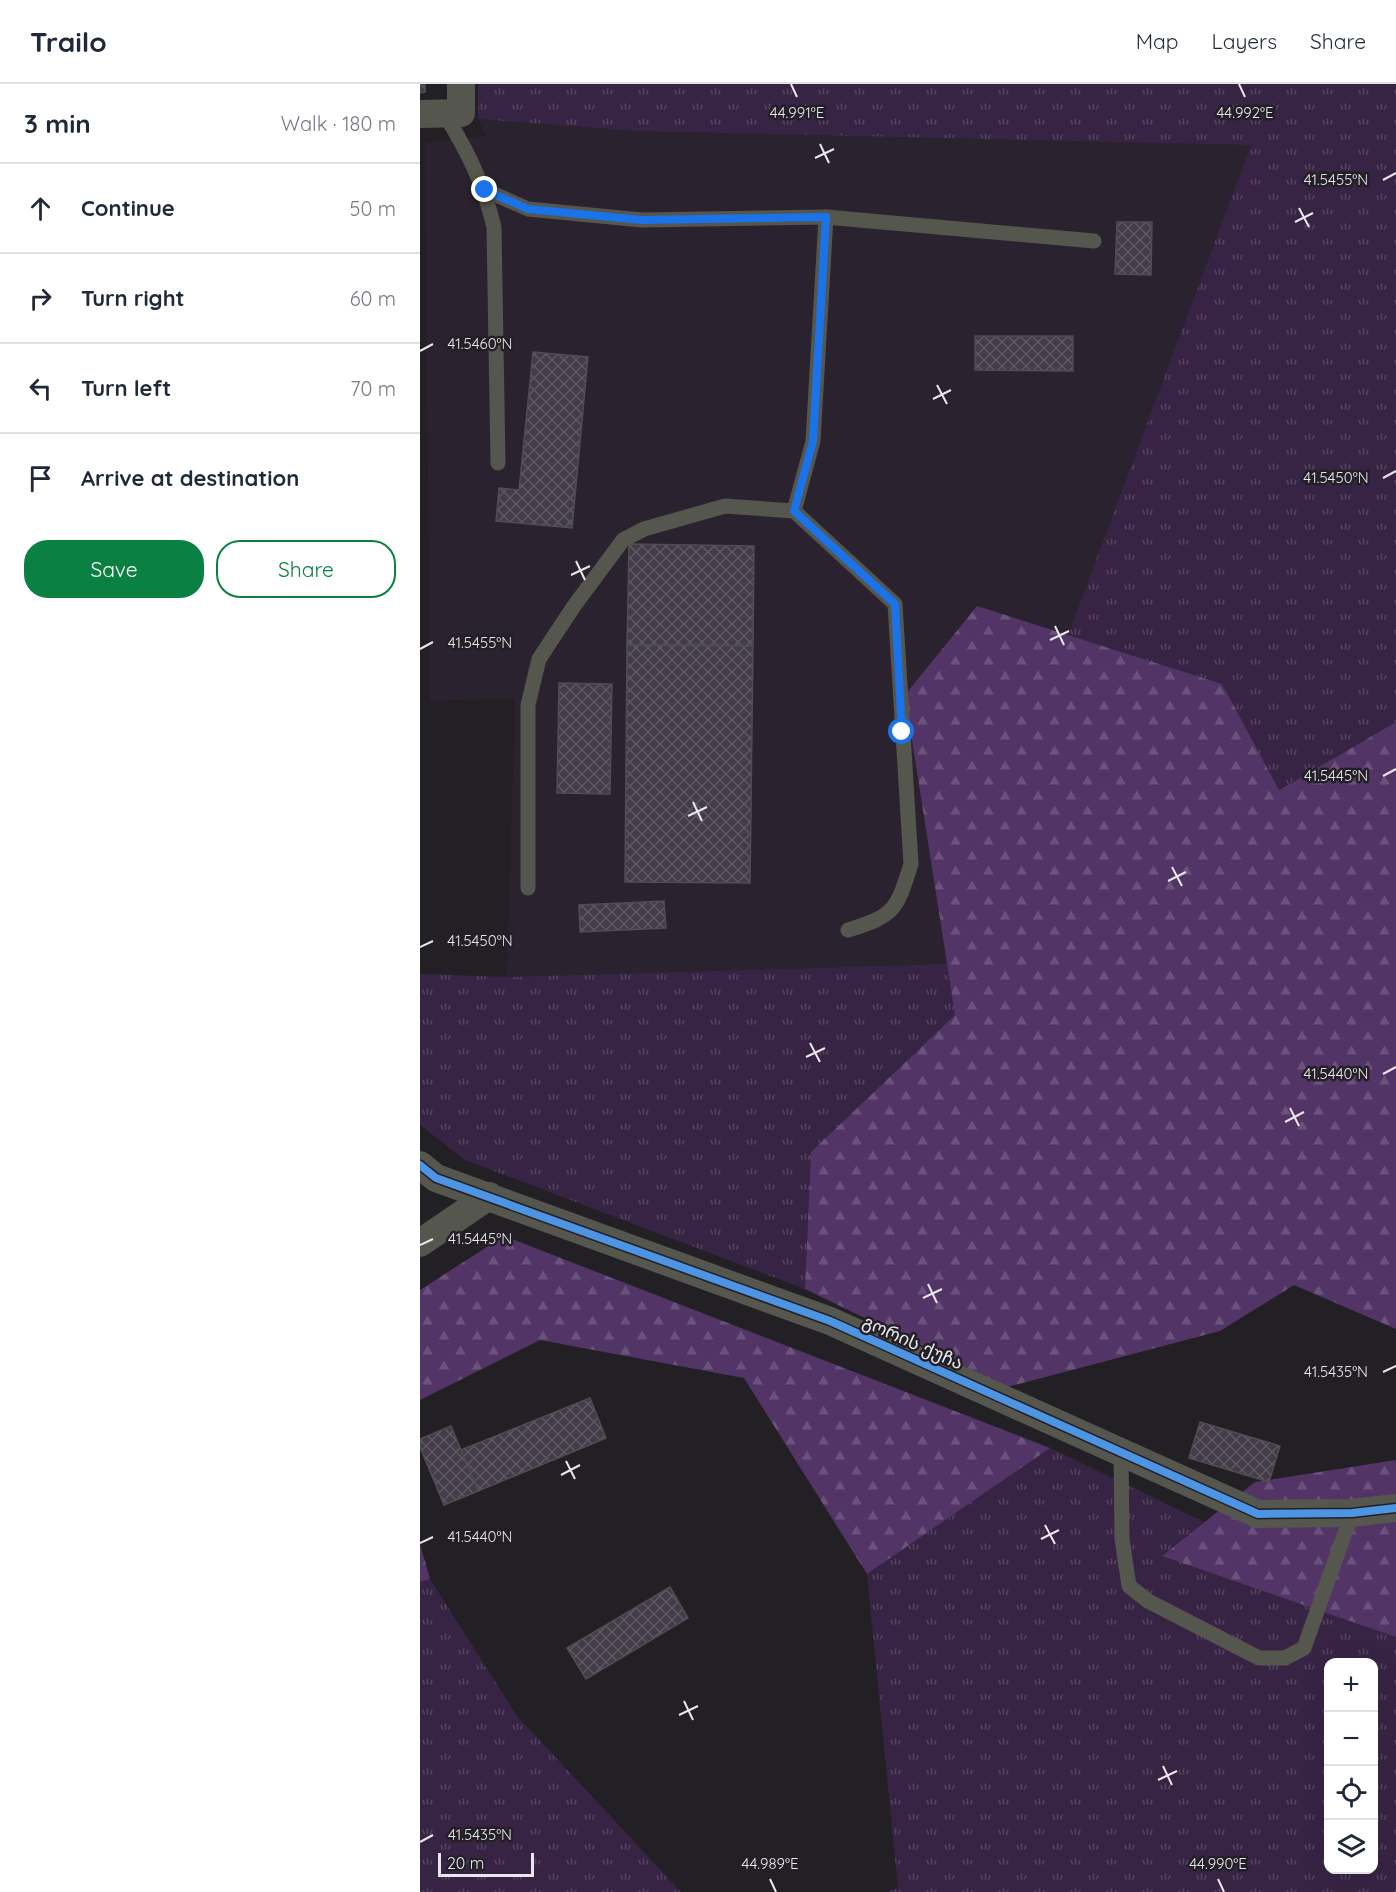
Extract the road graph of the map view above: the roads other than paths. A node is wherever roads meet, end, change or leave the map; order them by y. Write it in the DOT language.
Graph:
graph roads {
  1 [pos="461,84"];
  2 [pos="432,114"];
  3 [pos="485,190"];
  4 [pos="826,217"];
  5 [pos="1094,242"];
  6 [pos="498,463"];
  7 [pos="794,511"];
  8 [pos="528,888"];
  9 [pos="848,930"];
  10 [pos="420,1165"];
  11 [pos="489,1196"];
  12 [pos="420,1244"];
  13 [pos="1120,1451"];
  14 [pos="1396,1508"];
  15 [pos="1352,1513"];
  1 -- 2 [label="street"];
  2 -- 3 [label="lane"];
  3 -- 4 [label="lane"];
  3 -- 6 [label="lane"];
  4 -- 5 [label="lane"];
  4 -- 7 [label="lane"];
  7 -- 8 [label="lane"];
  7 -- 9 [label="lane"];
  10 -- 11 [label="street, გორის ქუჩა"];
  11 -- 12 [label="street"];
  11 -- 13 [label="street, გორის ქუჩა"];
  13 -- 15 [label="street, გორის ქუჩა"];
  13 -- 15 [label="lane"];
  14 -- 15 [label="street, გორის ქუჩა"];
}
